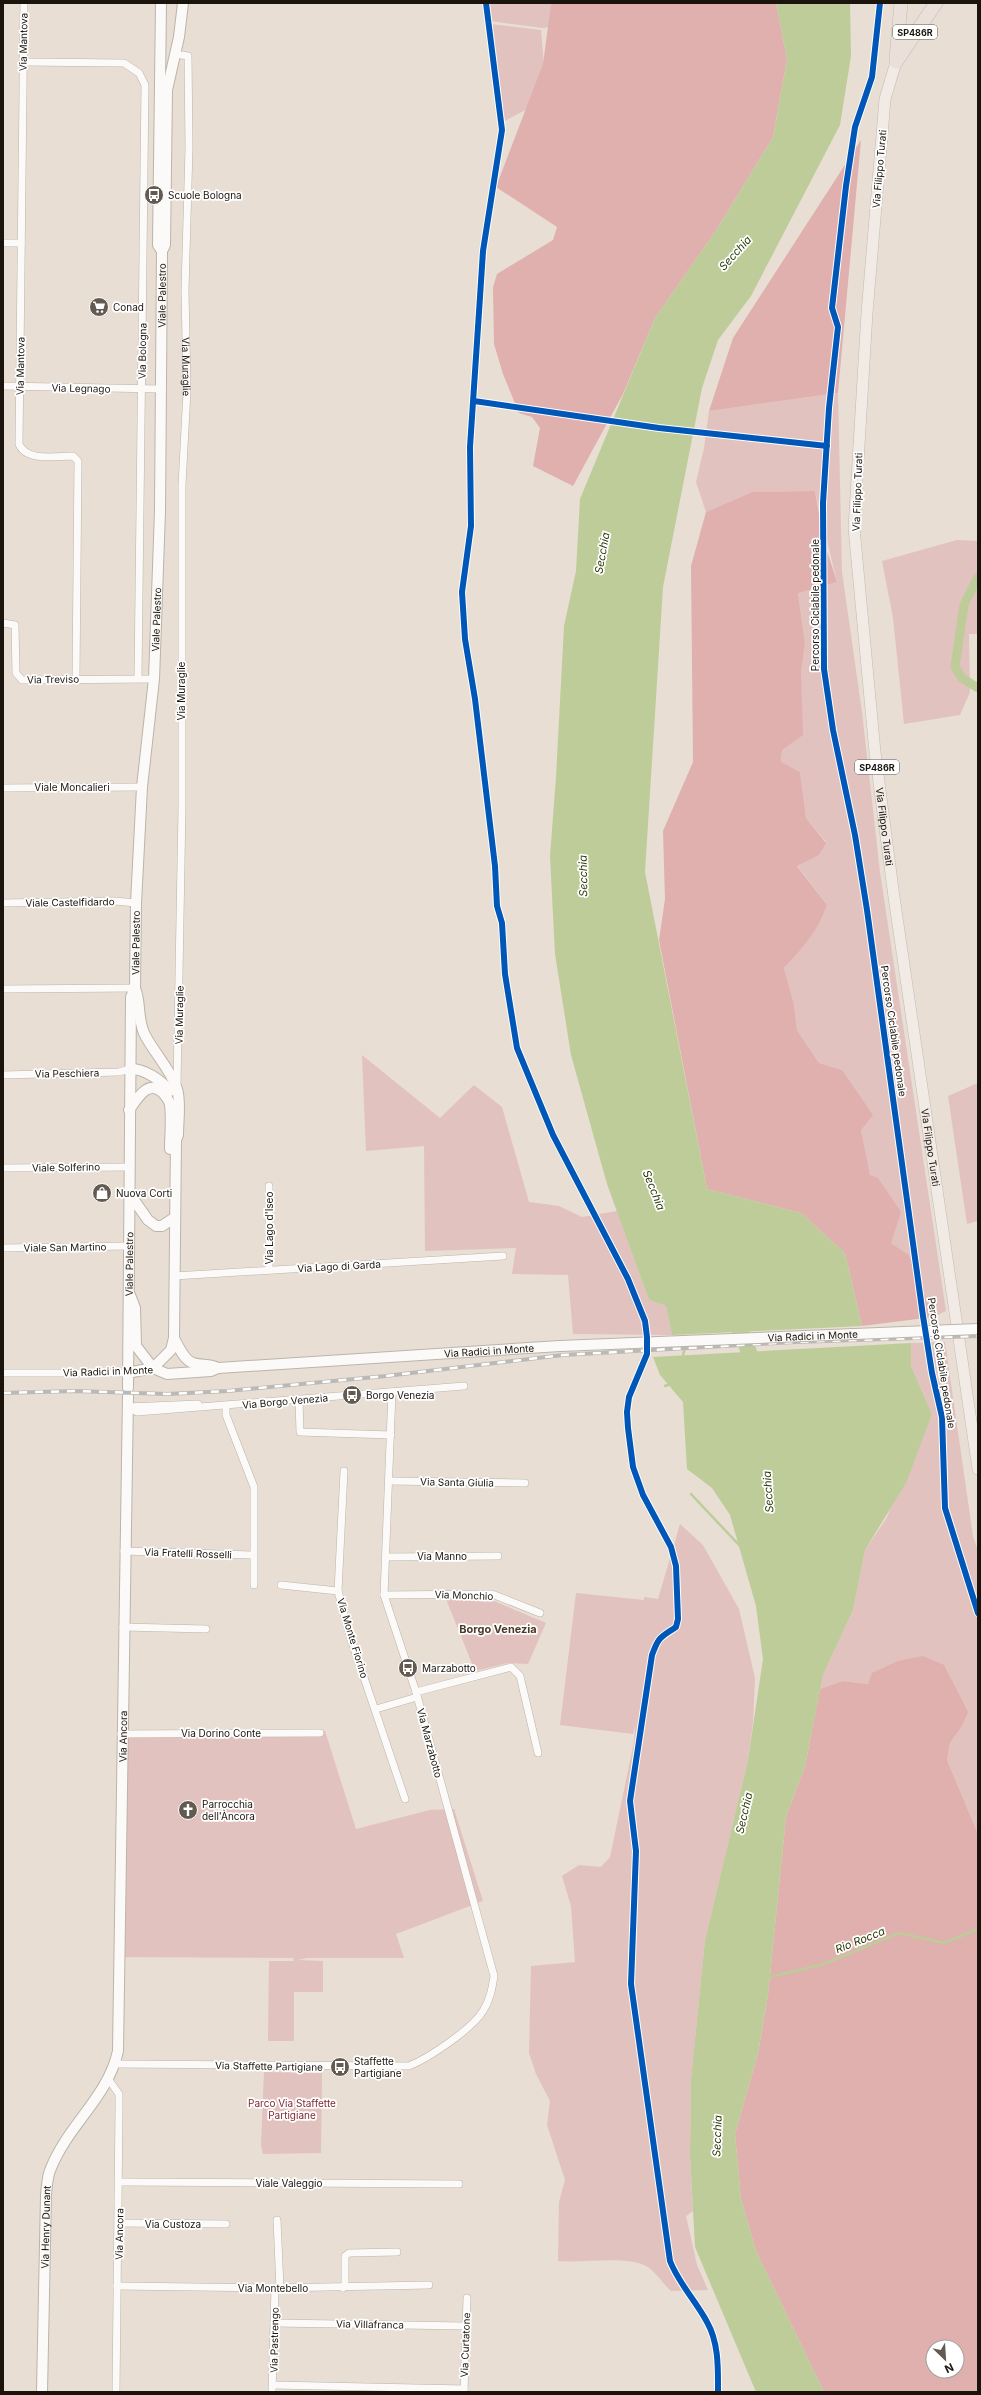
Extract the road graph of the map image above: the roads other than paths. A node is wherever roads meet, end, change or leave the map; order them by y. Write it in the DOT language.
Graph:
graph roads {
  1 [pos="24,3"];
  2 [pos="161,3"];
  3 [pos="183,3"];
  4 [pos="901,3"];
  5 [pos="936,3"];
  6 [pos="175,54"];
  7 [pos="23,62"];
  8 [pos="896,62"];
  9 [pos="3,243"];
  10 [pos="21,243"];
  11 [pos="162,251"];
  12 [pos="3,386"];
  13 [pos="20,386"];
  14 [pos="141,389"];
  15 [pos="160,389"];
  16 [pos="3,623"];
  17 [pos="76,678"];
  18 [pos="138,678"];
  19 [pos="154,679"];
  20 [pos="142,787"];
  21 [pos="3,788"];
  22 [pos="3,903"];
  23 [pos="136,903"];
  24 [pos="135,988"];
  25 [pos="3,989"];
  26 [pos="130,1069"];
  27 [pos="3,1075"];
  28 [pos="177,1090"];
  29 [pos="129,1110"];
  30 [pos="176,1140"];
  31 [pos="130,1167"];
  32 [pos="3,1168"];
  33 [pos="174,1179"];
  34 [pos="270,1186"];
  35 [pos="129,1193"];
  36 [pos="174,1218"];
  37 [pos="128,1246"];
  38 [pos="3,1248"];
  39 [pos="503,1256"];
  40 [pos="269,1270"];
  41 [pos="174,1276"];
  42 [pos="127,1289"];
  43 [pos="978,1329"];
  44 [pos="174,1338"];
  45 [pos="153,1368"];
  46 [pos="218,1368"];
  47 [pos="3,1373"];
  48 [pos="126,1373"];
  49 [pos="464,1386"];
  50 [pos="128,1392"];
  51 [pos="392,1392"];
  52 [pos="299,1400"];
  53 [pos="128,1407"];
  54 [pos="226,1407"];
  55 [pos="391,1435"];
  56 [pos="978,1469"];
  57 [pos="344,1471"];
  58 [pos="390,1481"];
  59 [pos="525,1483"];
  60 [pos="124,1551"];
  61 [pos="252,1555"];
  62 [pos="498,1556"];
  63 [pos="386,1557"];
  64 [pos="254,1585"];
  65 [pos="281,1585"];
  66 [pos="338,1591"];
  67 [pos="384,1594"];
  68 [pos="540,1613"];
  69 [pos="123,1627"];
  70 [pos="206,1629"];
  71 [pos="416,1695"];
  72 [pos="376,1709"];
  73 [pos="320,1733"];
  74 [pos="121,1734"];
  75 [pos="538,1753"];
  76 [pos="405,1799"];
  77 [pos="422,2061"];
  78 [pos="115,2064"];
  79 [pos="108,2080"];
  80 [pos="119,2182"];
  81 [pos="459,2184"];
  82 [pos="277,2220"];
  83 [pos="119,2223"];
  84 [pos="226,2224"];
  85 [pos="397,2252"];
  86 [pos="429,2285"];
  87 [pos="117,2286"];
  88 [pos="277,2288"];
  89 [pos="343,2288"];
  90 [pos="466,2298"];
  91 [pos="274,2323"];
  92 [pos="466,2326"];
  93 [pos="272,2389"];
  94 [pos="464,2390"];
  95 [pos="42,2392"];
  96 [pos="116,2392"];
  1 -- 7 [label="street, Via Mantova"];
  2 -- 11 [label="main road, Viale Palestro"];
  3 -- 6 [label="main road, Viale Palestro"];
  4 -- 8 [label="highway, SP486R"];
  5 -- 8 [label="highway, SP486R"];
  6 -- 11 [label="main road, Viale Palestro"];
  6 -- 28 [label="street, Via Muraglie"];
  7 -- 10 [label="street, Via Mantova"];
  7 -- 14 [label="street, Via Bologna"];
  8 -- 56 [label="main road, Via Filippo Turati / SP486R"];
  9 -- 10 [label="street"];
  10 -- 13 [label="street, Via Mantova"];
  11 -- 15 [label="main road, Viale Palestro"];
  12 -- 13 [label="street, Via Legnago"];
  13 -- 14 [label="street, Via Legnago"];
  13 -- 17 [label="street, Via Mantova"];
  14 -- 15 [label="street, Via Legnago"];
  14 -- 18 [label="street, Via Bologna"];
  15 -- 19 [label="main road, Viale Palestro"];
  16 -- 17 [label="street, Via Treviso"];
  17 -- 18 [label="street, Via Treviso"];
  18 -- 19 [label="street, Via Treviso"];
  19 -- 20 [label="main road, Viale Palestro"];
  20 -- 21 [label="street, Viale Moncalieri"];
  20 -- 23 [label="main road, Viale Palestro"];
  22 -- 23 [label="street, Viale Castelfidardo"];
  23 -- 24 [label="main road, Viale Palestro"];
  24 -- 25 [label="street"];
  24 -- 26 [label="main road, Viale Palestro"];
  24 -- 28 [label="main road, Viale Palestro"];
  26 -- 27 [label="street, Via Peschiera"];
  26 -- 29 [label="main road, Viale Palestro"];
  26 -- 30 [label="main road"];
  28 -- 30 [label="main road, Via Muraglie"];
  29 -- 31 [label="main road, Viale Palestro"];
  29 -- 33 [label="main road"];
  30 -- 33 [label="main road, Via Muraglie"];
  31 -- 32 [label="street, Viale Solferino"];
  31 -- 35 [label="main road, Viale Palestro"];
  33 -- 36 [label="main road, Via Muraglie"];
  34 -- 40 [label="street, Via Lago d'Iseo"];
  35 -- 36 [label="main road"];
  35 -- 37 [label="main road, Viale Palestro"];
  36 -- 41 [label="main road, Via Muraglie"];
  37 -- 38 [label="street, Viale San Martino"];
  37 -- 42 [label="main road, Viale Palestro"];
  39 -- 40 [label="street, Via Lago di Garda"];
  40 -- 41 [label="street, Via Lago di Garda"];
  41 -- 44 [label="main road, Via Muraglie"];
  42 -- 45 [label="main road"];
  42 -- 48 [label="main road, Viale Palestro"];
  43 -- 46 [label="main road, Via Radici in Monte, bridge"];
  44 -- 45 [label="main road, Via Muraglie"];
  44 -- 46 [label="main road, Via Muraglie"];
  45 -- 46 [label="main road, Via Radici in Monte"];
  45 -- 48 [label="main road, Via Radici in Monte"];
  47 -- 48 [label="street, Via Radici in Monte"];
  48 -- 50 [label="main road, Viale Palestro"];
  49 -- 51 [label="street, Via Borgo Venezia"];
  50 -- 53 [label="main road, Via Ancora"];
  51 -- 52 [label="street, Via Borgo Venezia"];
  51 -- 55 [label="street, Via Marzabotto"];
  52 -- 54 [label="street, Via Borgo Venezia"];
  52 -- 55 [label="street"];
  53 -- 54 [label="street, Via Borgo Venezia"];
  53 -- 60 [label="main road, Via Ancora"];
  54 -- 61 [label="street"];
  55 -- 58 [label="street, Via Marzabotto"];
  57 -- 66 [label="street, Via Monte Fiorino"];
  58 -- 59 [label="street, Via Santa Giulia"];
  58 -- 63 [label="street, Via Marzabotto"];
  60 -- 61 [label="street, Via Fratelli Rosselli"];
  60 -- 69 [label="main road, Via Ancora"];
  61 -- 64 [label="street"];
  62 -- 63 [label="street, Via Manno"];
  63 -- 67 [label="street, Via Marzabotto"];
  65 -- 66 [label="street"];
  66 -- 72 [label="street, Via Monte Fiorino"];
  67 -- 68 [label="street, Via Monchio"];
  67 -- 71 [label="street, Via Marzabotto"];
  69 -- 70 [label="street"];
  69 -- 74 [label="main road, Via Ancora"];
  71 -- 72 [label="street"];
  71 -- 75 [label="street"];
  71 -- 77 [label="street, Via Marzabotto"];
  72 -- 76 [label="street, Via Monte Fiorino"];
  73 -- 74 [label="street, Via Dorino Conte"];
  74 -- 78 [label="main road, Via Ancora"];
  77 -- 78 [label="street, Via Staffette Partigiane"];
  78 -- 79 [label="main road, Via Ancora"];
  79 -- 80 [label="street, Via Ancora"];
  79 -- 95 [label="main road, Via Henry Dunant"];
  80 -- 81 [label="street, Viale Valeggio"];
  80 -- 83 [label="street, Via Ancora"];
  82 -- 88 [label="street, Via Pastrengo"];
  83 -- 84 [label="street, Via Custoza"];
  83 -- 87 [label="street, Via Ancora"];
  85 -- 89 [label="street"];
  86 -- 89 [label="street, Via Montebello"];
  87 -- 88 [label="street, Via Montebello"];
  87 -- 96 [label="street, Via Ancora"];
  88 -- 89 [label="street, Via Montebello"];
  88 -- 91 [label="street, Via Pastrengo"];
  90 -- 92 [label="street, Via Curtatone"];
  91 -- 92 [label="street, Via Villafranca"];
  91 -- 93 [label="street, Via Pastrengo"];
  92 -- 94 [label="street, Via Curtatone"];
  93 -- 94 [label="street"];
}
